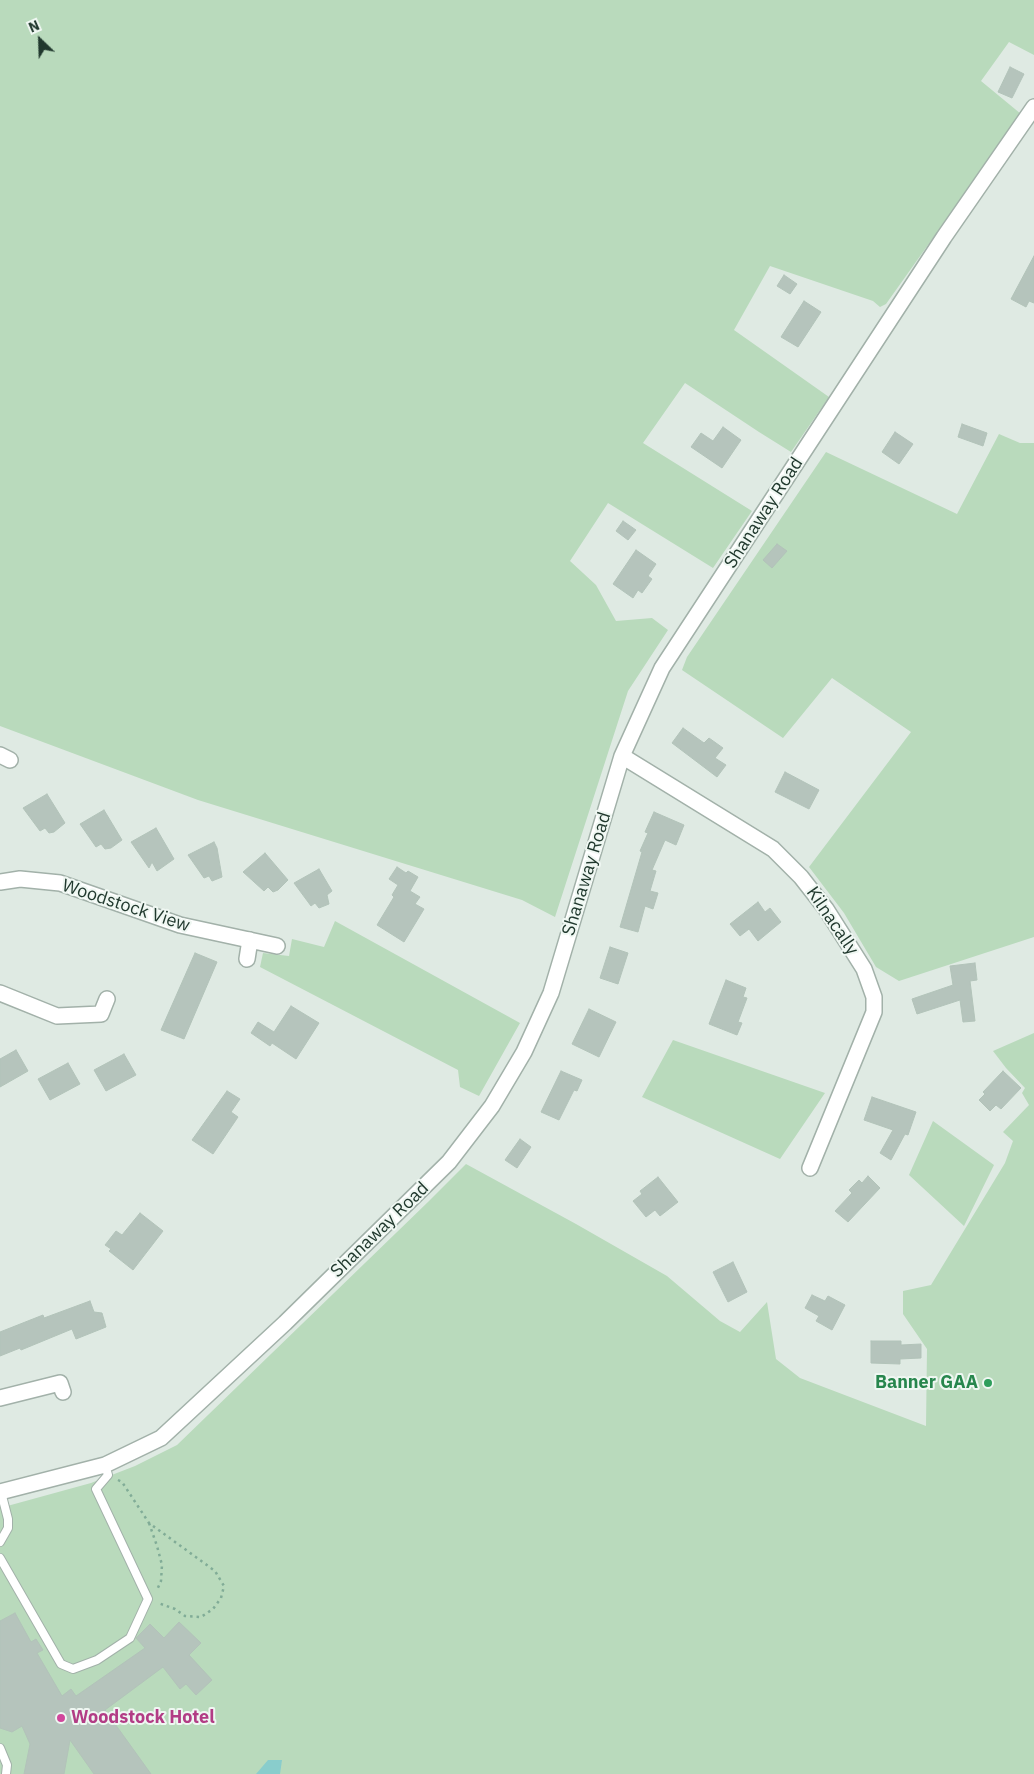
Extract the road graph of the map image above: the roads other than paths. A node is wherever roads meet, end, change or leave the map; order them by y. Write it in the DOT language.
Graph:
graph roads {
  1 [pos="1034,107"];
  2 [pos="622,756"];
  3 [pos="0,882"];
  4 [pos="250,940"];
  5 [pos="276,946"];
  6 [pos="247,959"];
  7 [pos="0,993"];
  8 [pos="107,999"];
  9 [pos="810,1168"];
  10 [pos="63,1392"];
  11 [pos="0,1398"];
  12 [pos="106,1470"];
  13 [pos="1,1492"];
  14 [pos="0,1542"];
  15 [pos="0,1558"];
  16 [pos="0,1748"];
  17 [pos="6,1774"];
  1 -- 2 [label="street, Shanaway Road"];
  2 -- 9 [label="street, Kilnacally"];
  2 -- 12 [label="street, Shanaway Road"];
  3 -- 4 [label="street, Woodstock View"];
  4 -- 5 [label="street, Woodstock View"];
  4 -- 6 [label="street"];
  7 -- 8 [label="street"];
  10 -- 11 [label="street"];
  12 -- 13 [label="street, Shanaway Road"];
  12 -- 15 [label="lane"];
  13 -- 14 [label="lane"];
  16 -- 17 [label="lane"];
}
